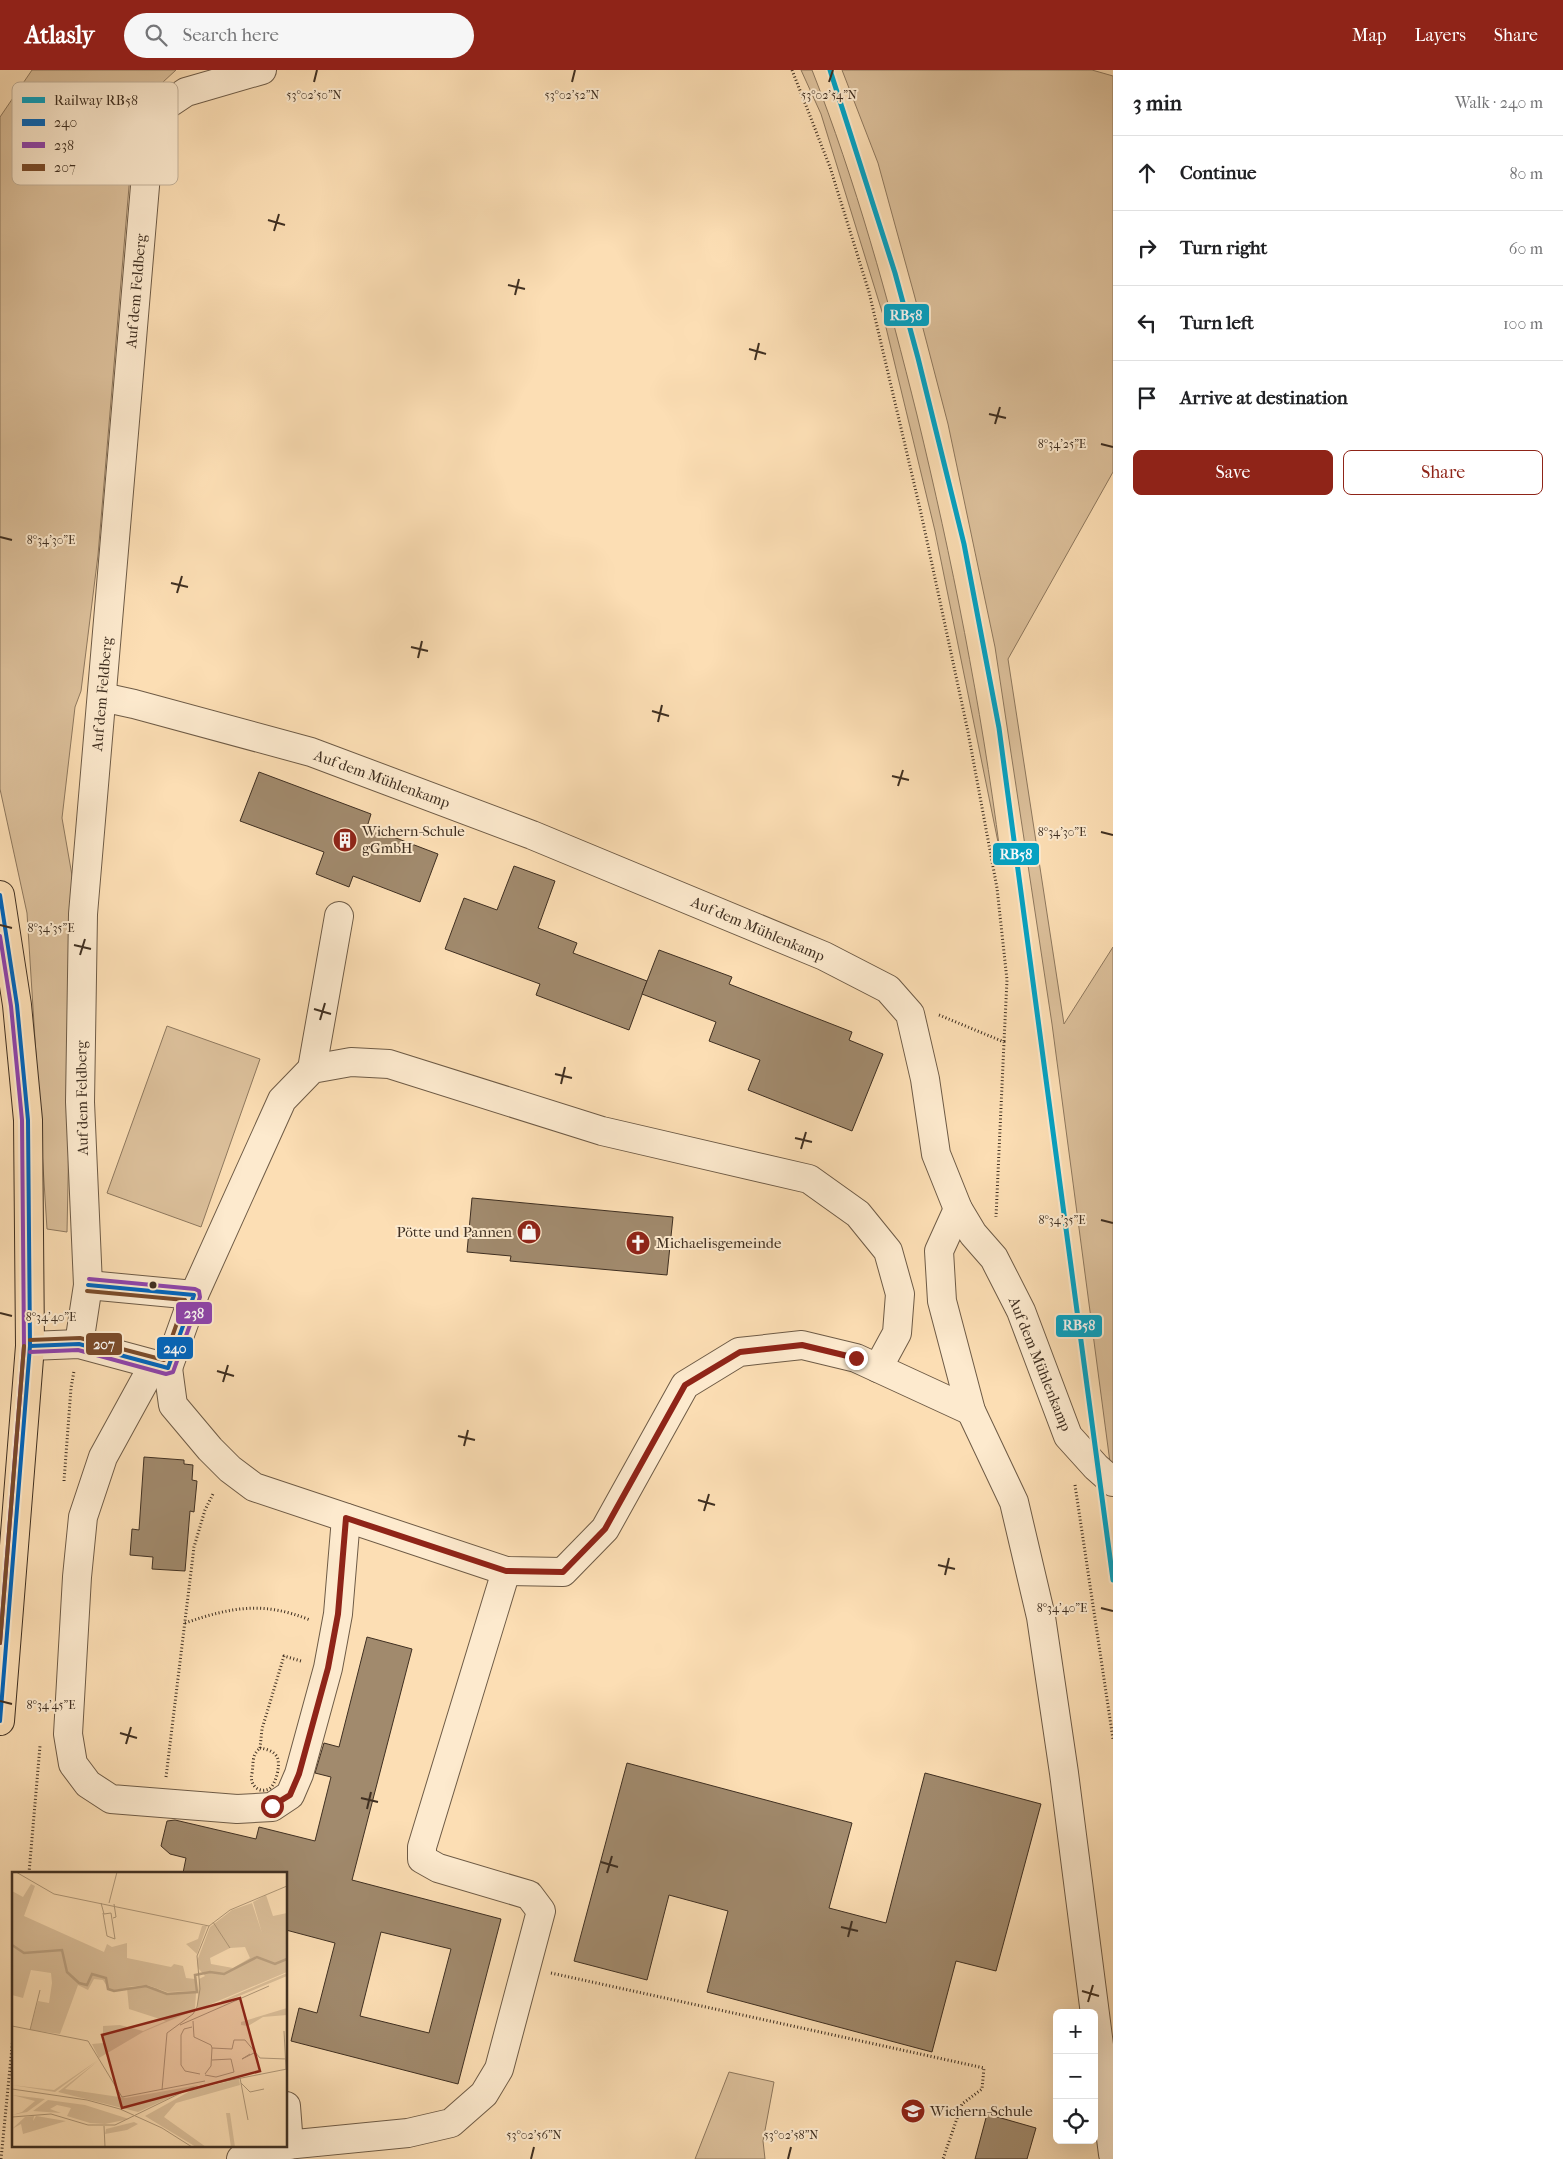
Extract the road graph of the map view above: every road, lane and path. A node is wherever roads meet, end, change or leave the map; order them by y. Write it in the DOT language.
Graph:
graph roads {
  1 [pos="262,70"];
  2 [pos="792,70"];
  3 [pos="178,97"];
  4 [pos="145,185"];
  5 [pos="102,697"];
  6 [pos="0,895"];
  7 [pos="339,916"];
  8 [pos="897,998"];
  9 [pos="1004,1042"];
  10 [pos="312,1069"];
  11 [pos="958,1209"];
  12 [pos="994,1258"];
  13 [pos="88,1285"];
  14 [pos="194,1295"];
  15 [pos="79,1344"];
  16 [pos="30,1346"];
  17 [pos="161,1366"];
  18 [pos="878,1368"];
  19 [pos="971,1411"];
  20 [pos="1068,1436"];
  21 [pos="230,1469"];
  22 [pos="1113,1482"];
  23 [pos="346,1518"];
  24 [pos="506,1571"];
  25 [pos="185,1624"];
  26 [pos="334,1634"];
  27 [pos="328,1668"];
  28 [pos="0,1721"];
  29 [pos="1113,1739"];
  30 [pos="260,1748"];
  31 [pos="163,1803"];
  32 [pos="549,1964"];
  33 [pos="12,2047"];
  34 [pos="288,2145"];
  35 [pos="278,2146"];
  36 [pos="1113,2154"];
  37 [pos="1,2159"];
  38 [pos="241,2159"];
  39 [pos="943,2159"];
  1 -- 3 [label="street, Auf dem Feldberg"];
  2 -- 9 [label="path"];
  4 -- 5 [label="street, Auf dem Feldberg"];
  5 -- 8 [label="street, Auf dem Mühlenkamp"];
  5 -- 13 [label="street, Auf dem Feldberg"];
  6 -- 16 [label="main road"];
  7 -- 10 [label="street"];
  8 -- 9 [label="path"];
  8 -- 11 [label="street, Auf dem Mühlenkamp"];
  9 -- 12 [label="path"];
  10 -- 14 [label="street"];
  10 -- 18 [label="street"];
  11 -- 12 [label="street, Auf dem Mühlenkamp"];
  11 -- 19 [label="street"];
  12 -- 20 [label="street, Auf dem Mühlenkamp"];
  13 -- 14 [label="street"];
  13 -- 15 [label="street, Auf dem Feldberg"];
  14 -- 17 [label="street"];
  15 -- 16 [label="street"];
  15 -- 17 [label="street"];
  16 -- 28 [label="main road"];
  17 -- 21 [label="street"];
  17 -- 31 [label="street"];
  18 -- 19 [label="street"];
  18 -- 24 [label="street"];
  19 -- 36 [label="street"];
  20 -- 22 [label="street, Auf dem Mühlenkamp"];
  20 -- 29 [label="path"];
  21 -- 23 [label="street"];
  21 -- 25 [label="path"];
  23 -- 24 [label="street"];
  23 -- 26 [label="street"];
  24 -- 34 [label="street"];
  25 -- 26 [label="path"];
  25 -- 31 [label="path"];
  26 -- 27 [label="street"];
  27 -- 30 [label="path"];
  27 -- 31 [label="street"];
  30 -- 30 [label="path"];
  32 -- 39 [label="path"];
  33 -- 37 [label="path"];
  35 -- 38 [label="street"];
}
